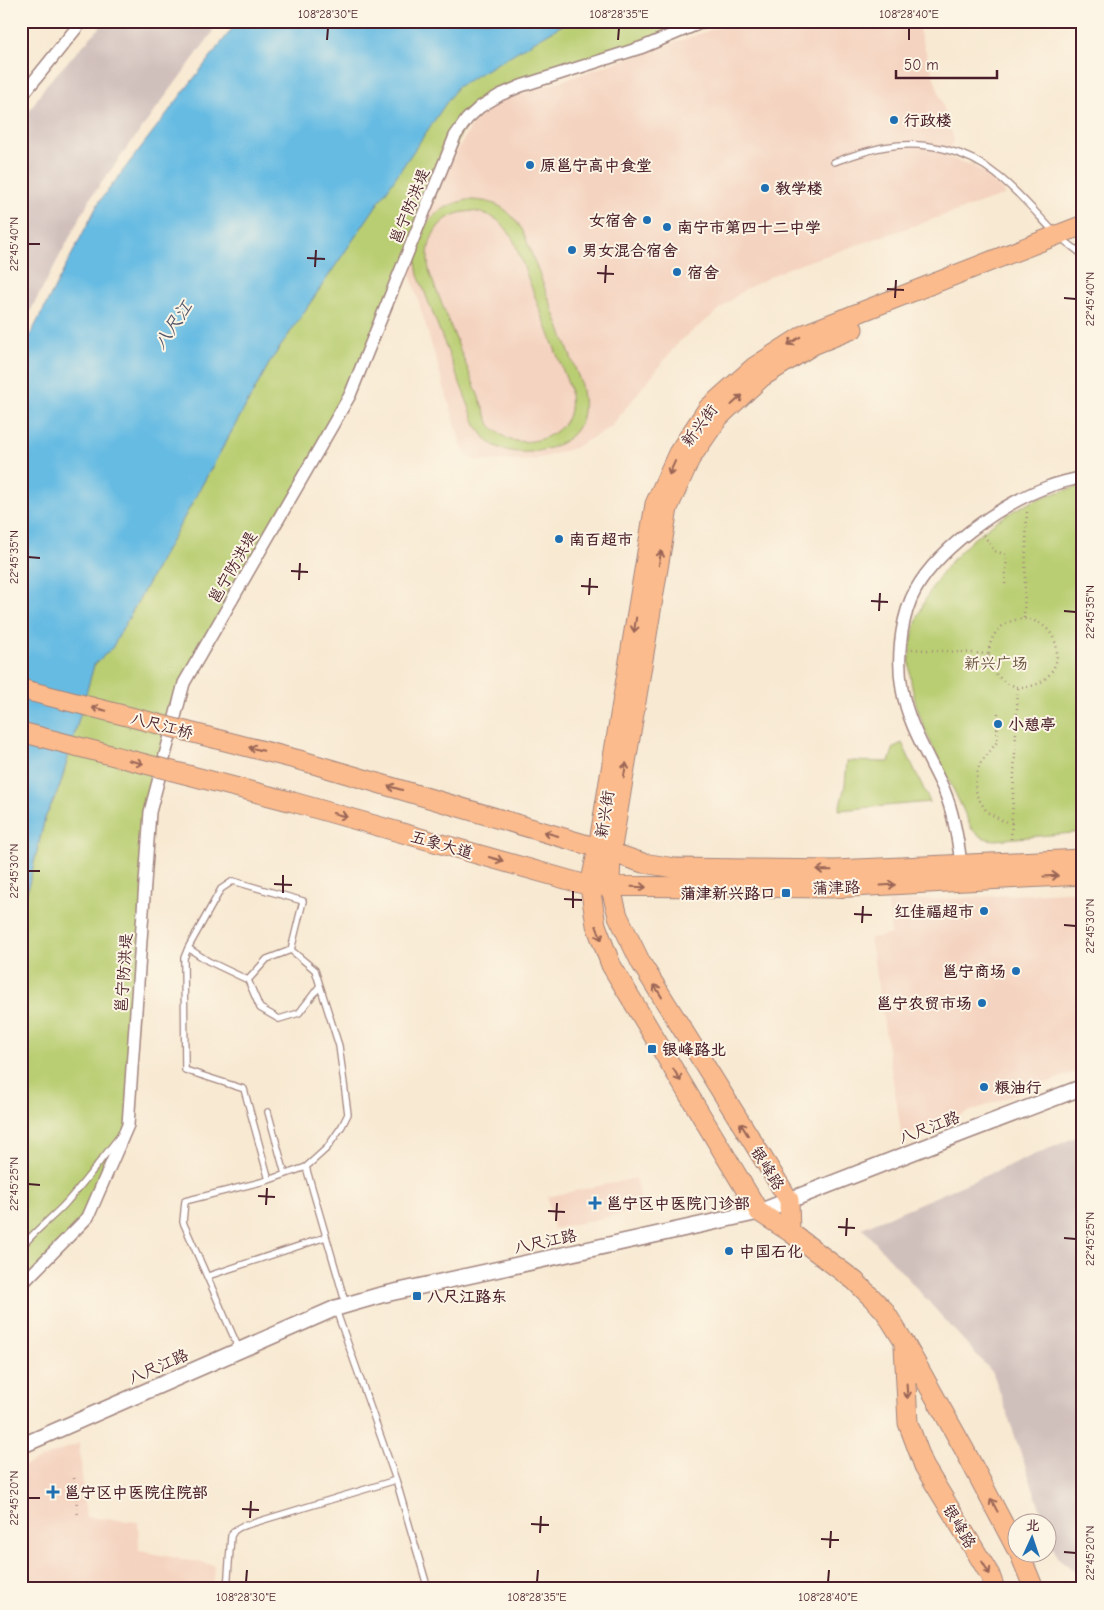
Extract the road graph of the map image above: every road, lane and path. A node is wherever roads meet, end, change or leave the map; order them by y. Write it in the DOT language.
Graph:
graph roads {
  1 [pos="82,21"];
  2 [pos="705,21"];
  3 [pos="21,97"];
  4 [pos="834,162"];
  5 [pos="1083,225"];
  6 [pos="1069,238"];
  7 [pos="1083,255"];
  8 [pos="1083,477"];
  9 [pos="1028,504"];
  10 [pos="979,524"];
  11 [pos="1005,584"];
  12 [pos="1024,618"];
  13 [pos="910,649"];
  14 [pos="988,654"];
  15 [pos="1018,687"];
  16 [pos="21,689"];
  17 [pos="998,713"];
  18 [pos="21,732"];
  19 [pos="1012,823"];
  20 [pos="1011,838"];
  21 [pos="605,850"];
  22 [pos="1083,859"];
  23 [pos="961,864"];
  24 [pos="1083,875"];
  25 [pos="610,885"];
  26 [pos="590,886"];
  27 [pos="188,948"];
  28 [pos="291,950"];
  29 [pos="248,980"];
  30 [pos="320,987"];
  31 [pos="1083,1088"];
  32 [pos="268,1112"];
  33 [pos="128,1124"];
  34 [pos="306,1168"];
  35 [pos="285,1174"];
  36 [pos="269,1180"];
  37 [pos="789,1200"];
  38 [pos="759,1212"];
  39 [pos="790,1232"];
  40 [pos="326,1237"];
  41 [pos="21,1248"];
  42 [pos="208,1276"];
  43 [pos="21,1286"];
  44 [pos="341,1306"];
  45 [pos="904,1342"];
  46 [pos="238,1349"];
  47 [pos="21,1446"];
  48 [pos="74,1478"];
  49 [pos="396,1480"];
  50 [pos="78,1516"];
  51 [pos="1006,1529"];
  52 [pos="1023,1562"];
  53 [pos="228,1589"];
  54 [pos="428,1589"];
  55 [pos="995,1589"];
  56 [pos="1034,1589"];
  1 -- 3 [label="street"];
  2 -- 33 [label="street, 邕宁防洪堤"];
  4 -- 6 [label="lane"];
  5 -- 6 [label="main road, 新兴街"];
  6 -- 7 [label="lane"];
  6 -- 21 [label="main road, 新兴街"];
  8 -- 10 [label="street"];
  9 -- 12 [label="path"];
  10 -- 11 [label="path"];
  10 -- 23 [label="street"];
  12 -- 14 [label="path"];
  12 -- 15 [label="path"];
  13 -- 14 [label="path"];
  14 -- 15 [label="path"];
  15 -- 19 [label="path"];
  21 -- 16 [label="main road, 八尺江桥, one-way, bridge"];
  17 -- 19 [label="path"];
  18 -- 26 [label="main road, 五象大道, one-way, bridge"];
  19 -- 20 [label="path"];
  23 -- 21 [label="main road, 蒲津路, one-way"];
  21 -- 25 [label="main road, 银峰路"];
  21 -- 26 [label="main road"];
  22 -- 23 [label="main road, 蒲津路"];
  25 -- 24 [label="main road, 蒲津路, one-way"];
  25 -- 26 [label="main road, 蒲津路"];
  37 -- 25 [label="main road, 银峰路, one-way"];
  26 -- 38 [label="main road, 银峰路, one-way"];
  27 -- 28 [label="lane"];
  27 -- 29 [label="lane"];
  27 -- 36 [label="lane"];
  28 -- 29 [label="lane"];
  28 -- 30 [label="lane"];
  29 -- 30 [label="lane"];
  30 -- 34 [label="lane"];
  31 -- 37 [label="street, 八尺江路"];
  32 -- 35 [label="lane"];
  33 -- 41 [label="lane"];
  33 -- 43 [label="street, 邕宁防洪堤"];
  34 -- 35 [label="lane"];
  34 -- 40 [label="lane"];
  35 -- 36 [label="lane"];
  36 -- 42 [label="lane"];
  37 -- 38 [label="street, 八尺江路"];
  37 -- 39 [label="main road, 银峰路"];
  38 -- 39 [label="main road, 银峰路"];
  38 -- 44 [label="street, 八尺江路"];
  39 -- 45 [label="main road"];
  40 -- 42 [label="lane"];
  40 -- 44 [label="lane"];
  42 -- 46 [label="lane"];
  44 -- 46 [label="street, 八尺江路"];
  44 -- 49 [label="lane"];
  51 -- 45 [label="main road, one-way"];
  45 -- 55 [label="main road, 银峰路, one-way"];
  46 -- 47 [label="street, 八尺江路"];
  48 -- 50 [label="path"];
  49 -- 53 [label="lane"];
  49 -- 54 [label="lane"];
  52 -- 56 [label="main road"];
}
